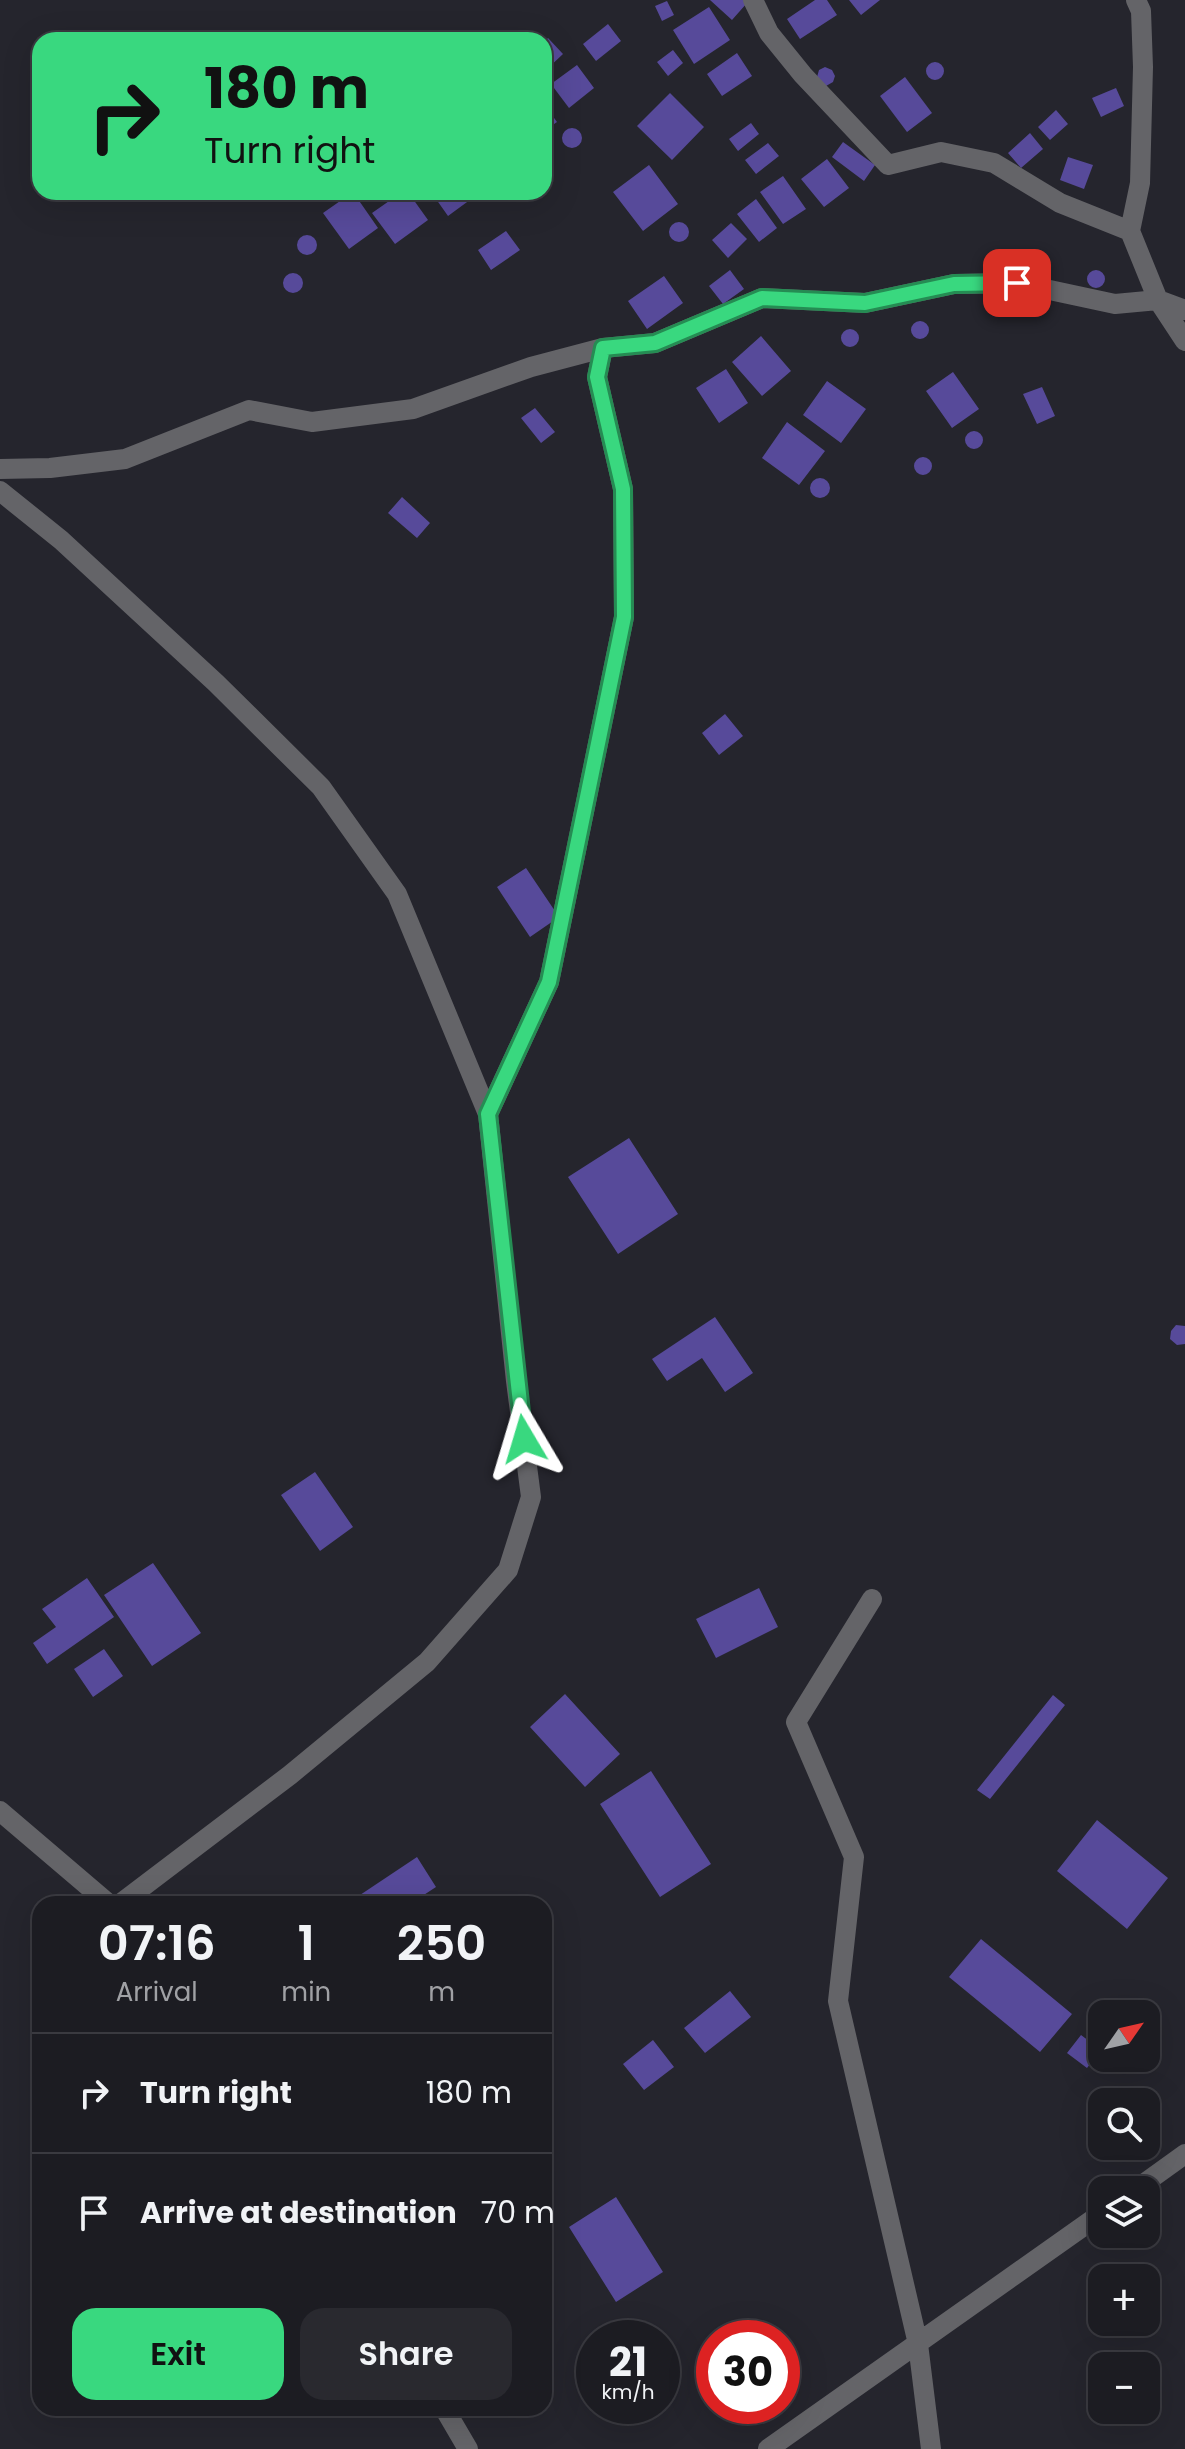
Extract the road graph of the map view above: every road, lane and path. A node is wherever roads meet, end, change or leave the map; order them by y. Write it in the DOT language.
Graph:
graph roads {
  1 [pos="753,0"];
  2 [pos="1136,0"];
  3 [pos="1130,231"];
  4 [pos="1158,300"];
  5 [pos="1185,310"];
  6 [pos="1185,341"];
  7 [pos="603,348"];
  8 [pos="0,469"];
  9 [pos="0,491"];
  10 [pos="488,1114"];
  11 [pos="872,1599"];
  12 [pos="0,1811"];
  13 [pos="100,1896"];
  14 [pos="131,1896"];
  15 [pos="1185,2154"];
  16 [pos="1154,2176"];
  17 [pos="1088,2223"];
  18 [pos="918,2344"];
  19 [pos="449,2416"];
  20 [pos="468,2449"];
  21 [pos="768,2449"];
  22 [pos="931,2449"];
  1 -- 3 [label="street"];
  2 -- 3 [label="street"];
  3 -- 4 [label="street"];
  4 -- 5 [label="street"];
  4 -- 6 [label="street"];
  4 -- 7 [label="street"];
  7 -- 8 [label="street"];
  7 -- 10 [label="street"];
  9 -- 10 [label="street"];
  10 -- 14 [label="street"];
  11 -- 18 [label="street"];
  12 -- 13 [label="street"];
  15 -- 16 [label="street"];
  17 -- 18 [label="street"];
  18 -- 21 [label="street"];
  18 -- 22 [label="street"];
  19 -- 20 [label="street"];
}
